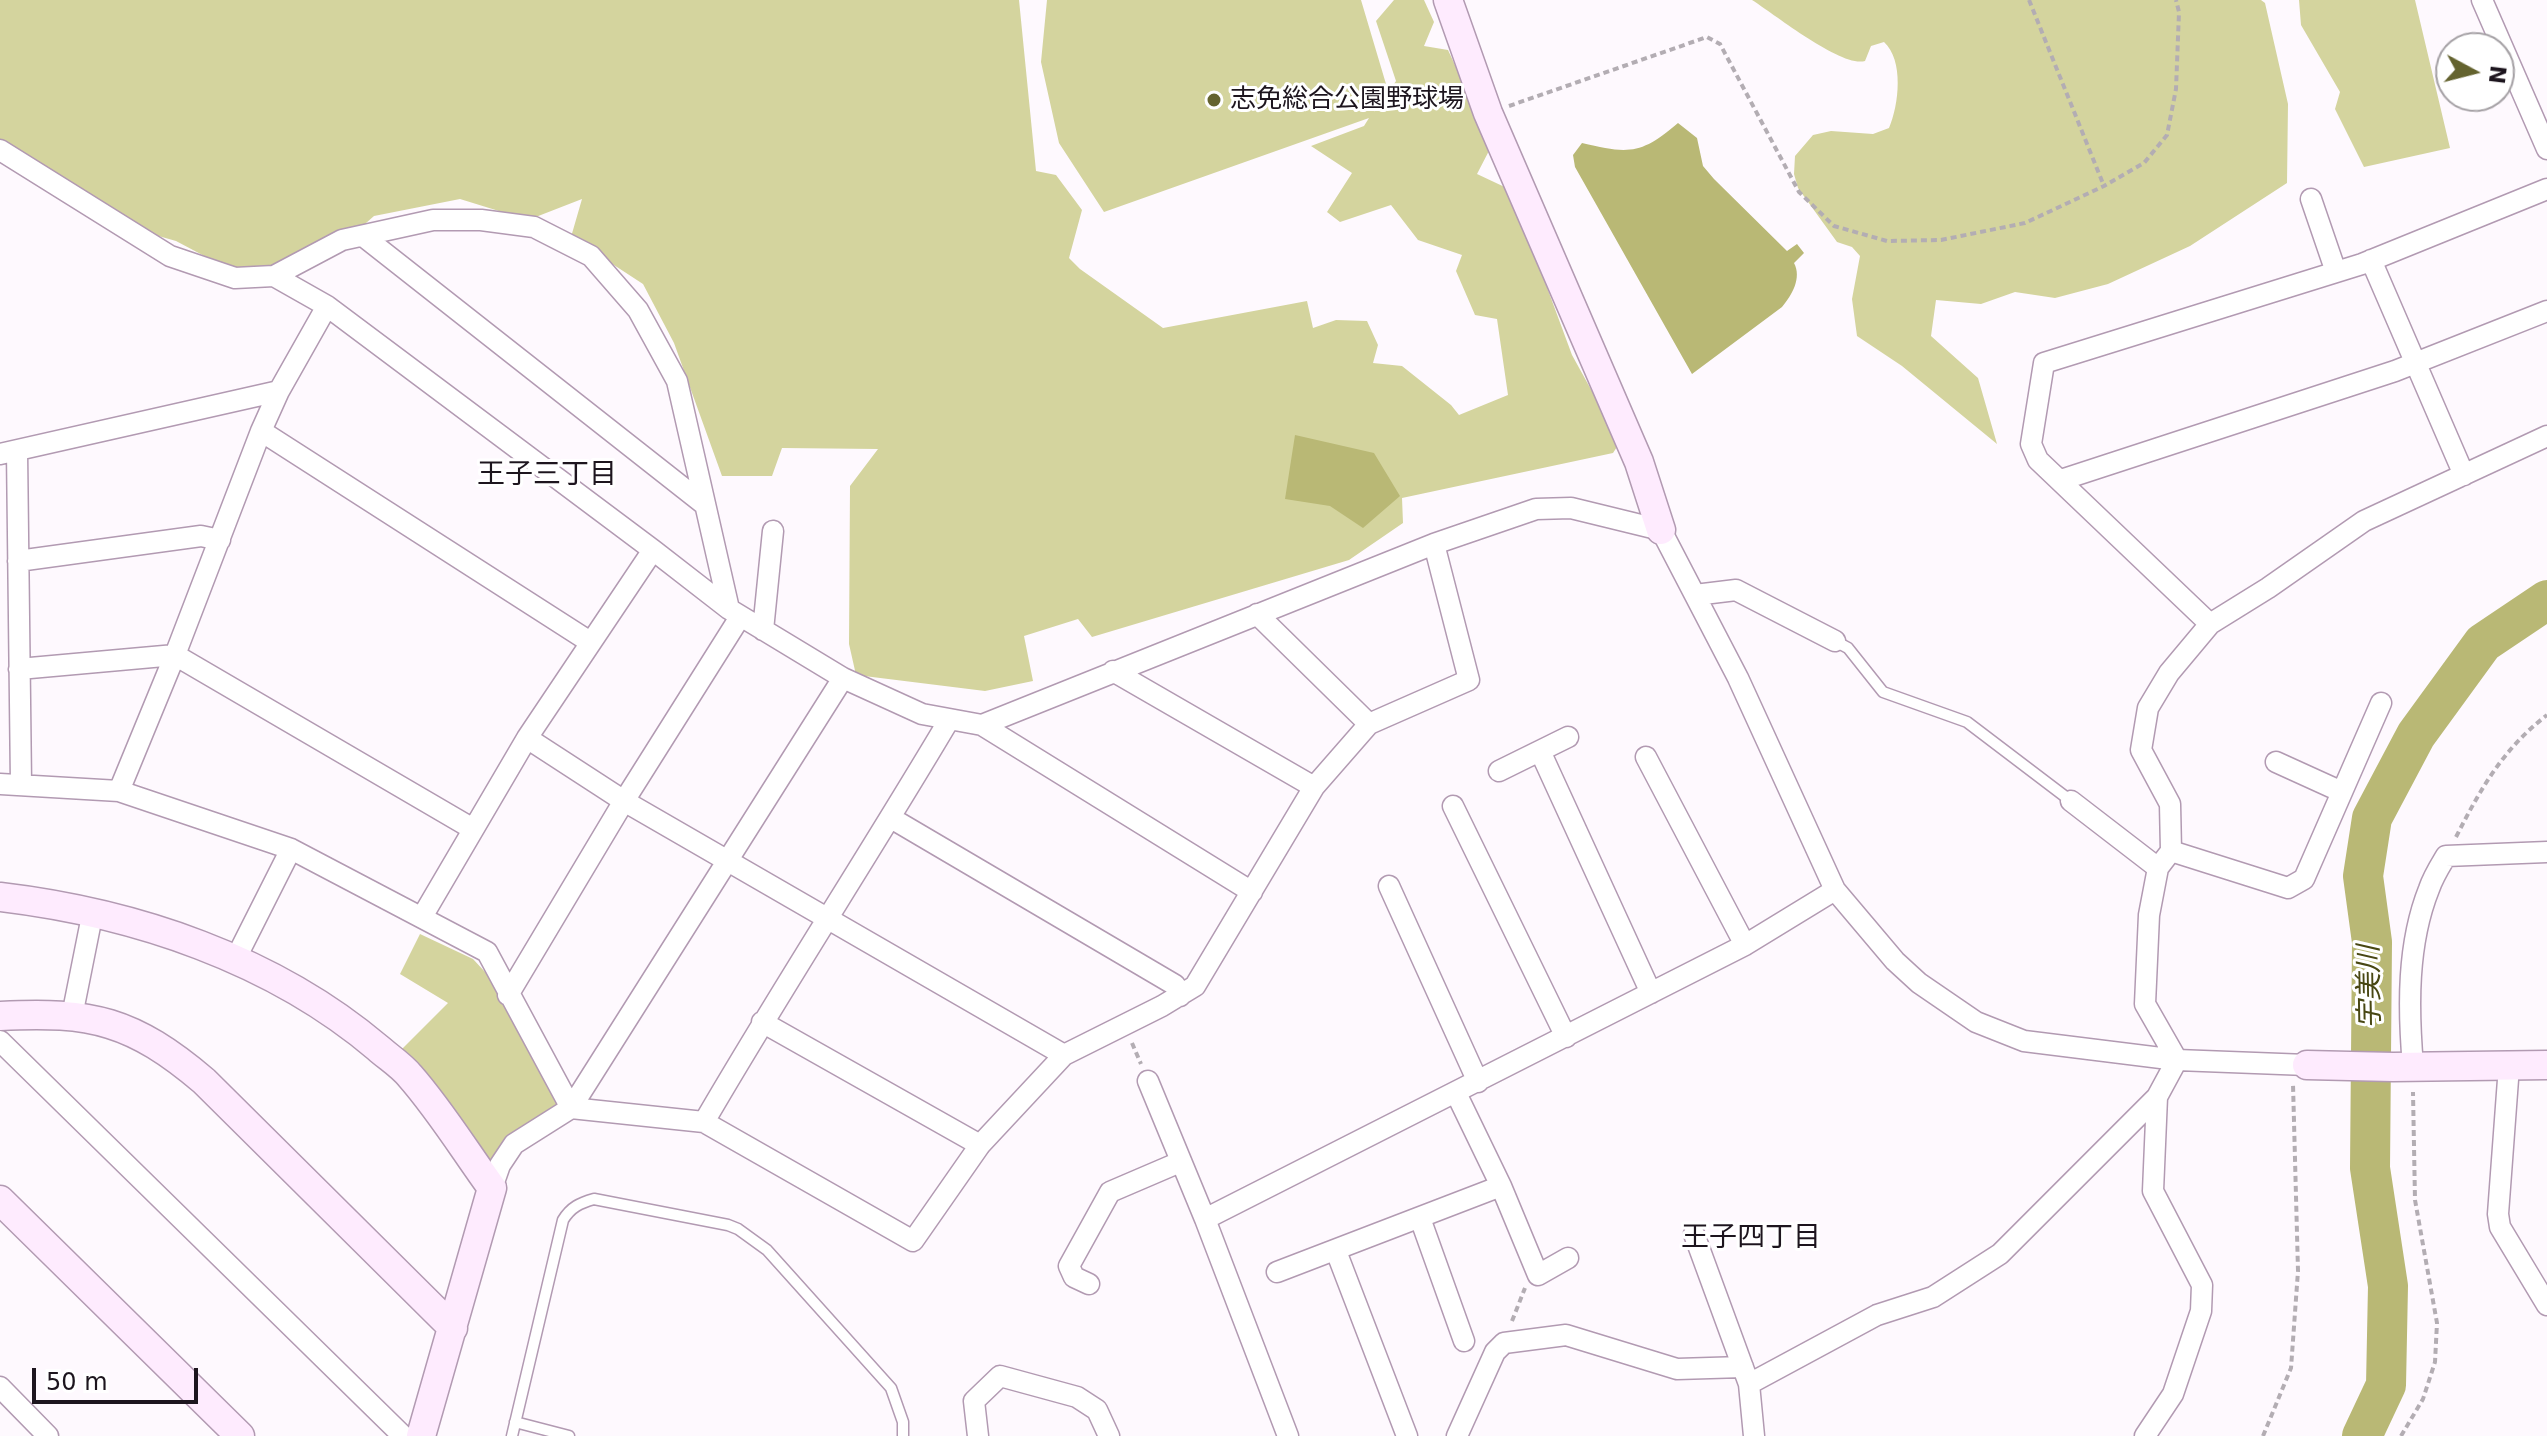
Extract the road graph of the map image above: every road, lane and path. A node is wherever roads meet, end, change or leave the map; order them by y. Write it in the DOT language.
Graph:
graph roads {
  1 [pos="1448,0"];
  2 [pos="2029,0"];
  3 [pos="2176,0"];
  4 [pos="2482,0"];
  5 [pos="1488,113"];
  6 [pos="2547,149"];
  7 [pos="0,150"];
  8 [pos="2104,186"];
  9 [pos="2547,189"];
  10 [pos="2311,199"];
  11 [pos="363,236"];
  12 [pos="2371,260"];
  13 [pos="2336,272"];
  14 [pos="274,276"];
  15 [pos="327,306"];
  16 [pos="2547,311"];
  17 [pos="2416,363"];
  18 [pos="279,391"];
  19 [pos="261,431"];
  20 [pos="2547,436"];
  21 [pos="8,452"];
  22 [pos="2464,475"];
  23 [pos="2061,480"];
  24 [pos="705,505"];
  25 [pos="1661,530"];
  26 [pos="773,531"];
  27 [pos="220,540"];
  28 [pos="1434,544"];
  29 [pos="653,550"];
  30 [pos="18,561"];
  31 [pos="1695,595"];
  32 [pos="734,613"];
  33 [pos="1257,614"];
  34 [pos="2210,624"];
  35 [pos="763,630"];
  36 [pos="1835,641"];
  37 [pos="590,642"];
  38 [pos="175,655"];
  39 [pos="19,669"];
  40 [pos="1113,671"];
  41 [pos="843,678"];
  42 [pos="2381,703"];
  43 [pos="2547,715"];
  44 [pos="949,720"];
  45 [pos="1369,724"];
  46 [pos="982,725"];
  47 [pos="1568,737"];
  48 [pos="527,738"];
  49 [pos="1540,751"];
  50 [pos="1646,757"];
  51 [pos="2276,762"];
  52 [pos="1499,771"];
  53 [pos="10,784"];
  54 [pos="1314,787"];
  55 [pos="119,791"];
  56 [pos="2342,792"];
  57 [pos="624,801"];
  58 [pos="2071,801"];
  59 [pos="1453,806"];
  60 [pos="891,818"];
  61 [pos="473,829"];
  62 [pos="291,849"];
  63 [pos="2547,852"];
  64 [pos="2446,856"];
  65 [pos="727,860"];
  66 [pos="2165,860"];
  67 [pos="1389,886"];
  68 [pos="1835,890"];
  69 [pos="1252,892"];
  70 [pos="0,897"];
  71 [pos="93,911"];
  72 [pos="422,917"];
  73 [pos="827,920"];
  74 [pos="1745,945"];
  75 [pos="235,960"];
  76 [pos="1651,993"];
  77 [pos="508,995"];
  78 [pos="1180,996"];
  79 [pos="0,1016"];
  80 [pos="72,1016"];
  81 [pos="762,1022"];
  82 [pos="1123,1023"];
  83 [pos="1566,1037"];
  84 [pos="0,1041"];
  85 [pos="1064,1055"];
  86 [pos="2177,1060"];
  87 [pos="2299,1064"];
  88 [pos="2547,1065"];
  89 [pos="2403,1066"];
  90 [pos="2509,1066"];
  91 [pos="1148,1081"];
  92 [pos="1478,1082"];
  93 [pos="1456,1093"];
  94 [pos="2157,1097"];
  95 [pos="571,1108"];
  96 [pos="704,1122"];
  97 [pos="980,1145"];
  98 [pos="1180,1162"];
  99 [pos="1501,1186"];
  100 [pos="492,1188"];
  101 [pos="0,1200"];
  102 [pos="1420,1218"];
  103 [pos="1205,1219"];
  104 [pos="1694,1234"];
  105 [pos="1336,1251"];
  106 [pos="1568,1258"];
  107 [pos="1536,1270"];
  108 [pos="1277,1272"];
  109 [pos="1089,1284"];
  110 [pos="2547,1305"];
  111 [pos="453,1328"];
  112 [pos="1464,1341"];
  113 [pos="1504,1343"];
  114 [pos="1746,1375"];
  115 [pos="0,1387"];
  116 [pos="515,1422"];
  117 [pos="48,1436"];
  118 [pos="240,1436"];
  119 [pos="403,1436"];
  120 [pos="421,1436"];
  121 [pos="512,1436"];
  122 [pos="569,1436"];
  123 [pos="903,1436"];
  124 [pos="978,1436"];
  125 [pos="1109,1436"];
  126 [pos="1288,1436"];
  127 [pos="1407,1436"];
  128 [pos="1457,1436"];
  129 [pos="1754,1436"];
  130 [pos="2145,1436"];
  131 [pos="2263,1436"];
  132 [pos="2401,1436"];
  1 -- 5 [label="street"];
  2 -- 8 [label="path"];
  3 -- 8 [label="path"];
  4 -- 6 [label="street"];
  5 -- 8 [label="path"];
  5 -- 25 [label="street"];
  7 -- 14 [label="street"];
  9 -- 12 [label="street"];
  10 -- 13 [label="street"];
  11 -- 14 [label="street"];
  11 -- 24 [label="street"];
  11 -- 24 [label="street"];
  12 -- 13 [label="street"];
  12 -- 17 [label="street"];
  13 -- 23 [label="street"];
  14 -- 15 [label="street"];
  15 -- 18 [label="street"];
  15 -- 29 [label="street"];
  16 -- 17 [label="street"];
  17 -- 22 [label="street"];
  17 -- 23 [label="street"];
  18 -- 19 [label="street"];
  18 -- 21 [label="street"];
  19 -- 27 [label="street"];
  19 -- 37 [label="street"];
  20 -- 22 [label="street"];
  21 -- 30 [label="street"];
  22 -- 34 [label="street"];
  23 -- 34 [label="street"];
  24 -- 32 [label="street"];
  25 -- 28 [label="street"];
  25 -- 31 [label="street"];
  26 -- 35 [label="street"];
  27 -- 30 [label="street"];
  27 -- 38 [label="street"];
  28 -- 33 [label="street"];
  28 -- 45 [label="street"];
  29 -- 32 [label="street"];
  29 -- 37 [label="street"];
  30 -- 39 [label="street"];
  31 -- 36 [label="street"];
  31 -- 68 [label="street"];
  32 -- 35 [label="street"];
  32 -- 57 [label="street"];
  33 -- 40 [label="street"];
  33 -- 45 [label="street"];
  34 -- 66 [label="street"];
  35 -- 41 [label="street"];
  36 -- 58 [label="lane"];
  37 -- 48 [label="street"];
  38 -- 39 [label="street"];
  38 -- 55 [label="street"];
  38 -- 61 [label="street"];
  39 -- 53 [label="street"];
  40 -- 46 [label="street"];
  40 -- 54 [label="street"];
  41 -- 44 [label="street"];
  41 -- 65 [label="street"];
  42 -- 56 [label="street"];
  43 -- 64 [label="path"];
  44 -- 46 [label="street"];
  44 -- 60 [label="street"];
  45 -- 54 [label="street"];
  46 -- 69 [label="street"];
  47 -- 49 [label="street"];
  48 -- 57 [label="street"];
  48 -- 61 [label="street"];
  49 -- 52 [label="street"];
  49 -- 76 [label="street"];
  50 -- 74 [label="street"];
  51 -- 56 [label="street"];
  53 -- 55 [label="street"];
  54 -- 69 [label="street"];
  55 -- 62 [label="street"];
  56 -- 66 [label="street"];
  57 -- 65 [label="street"];
  57 -- 77 [label="street"];
  58 -- 66 [label="street"];
  59 -- 83 [label="street"];
  60 -- 73 [label="street"];
  60 -- 78 [label="street"];
  61 -- 72 [label="street"];
  62 -- 72 [label="street"];
  62 -- 75 [label="street"];
  63 -- 64 [label="street"];
  64 -- 89 [label="street"];
  65 -- 73 [label="street"];
  65 -- 95 [label="street"];
  66 -- 86 [label="street"];
  67 -- 92 [label="street"];
  68 -- 74 [label="street"];
  68 -- 86 [label="street"];
  69 -- 78 [label="street"];
  70 -- 71 [label="street"];
  71 -- 75 [label="street"];
  71 -- 80 [label="street"];
  72 -- 77 [label="street"];
  73 -- 81 [label="street"];
  73 -- 85 [label="street"];
  74 -- 76 [label="street"];
  75 -- 100 [label="street"];
  76 -- 83 [label="street"];
  77 -- 95 [label="street"];
  78 -- 82 [label="street"];
  79 -- 80 [label="street"];
  80 -- 111 [label="street"];
  81 -- 96 [label="street"];
  81 -- 97 [label="street"];
  82 -- 85 [label="street"];
  82 -- 91 [label="path"];
  83 -- 92 [label="street"];
  84 -- 119 [label="street"];
  85 -- 97 [label="street"];
  86 -- 87 [label="street"];
  86 -- 94 [label="street"];
  87 -- 89 [label="street"];
  87 -- 131 [label="path"];
  88 -- 90 [label="street"];
  89 -- 90 [label="street"];
  89 -- 132 [label="path"];
  90 -- 110 [label="street"];
  91 -- 98 [label="street"];
  92 -- 93 [label="street"];
  93 -- 99 [label="street"];
  93 -- 103 [label="street"];
  94 -- 114 [label="street"];
  94 -- 130 [label="street"];
  95 -- 96 [label="street"];
  95 -- 100 [label="street"];
  96 -- 97 [label="street"];
  98 -- 103 [label="street"];
  98 -- 109 [label="street"];
  99 -- 102 [label="street"];
  99 -- 107 [label="street"];
  100 -- 111 [label="street"];
  101 -- 118 [label="street"];
  102 -- 105 [label="street"];
  102 -- 112 [label="street"];
  103 -- 126 [label="street"];
  104 -- 114 [label="street"];
  105 -- 108 [label="street"];
  105 -- 127 [label="street"];
  106 -- 107 [label="street"];
  107 -- 113 [label="path"];
  111 -- 120 [label="street"];
  113 -- 114 [label="street"];
  113 -- 128 [label="street"];
  114 -- 129 [label="street"];
  115 -- 117 [label="street"];
  116 -- 121 [label="lane"];
  116 -- 122 [label="lane"];
  116 -- 123 [label="lane"];
  124 -- 125 [label="street"];
}
